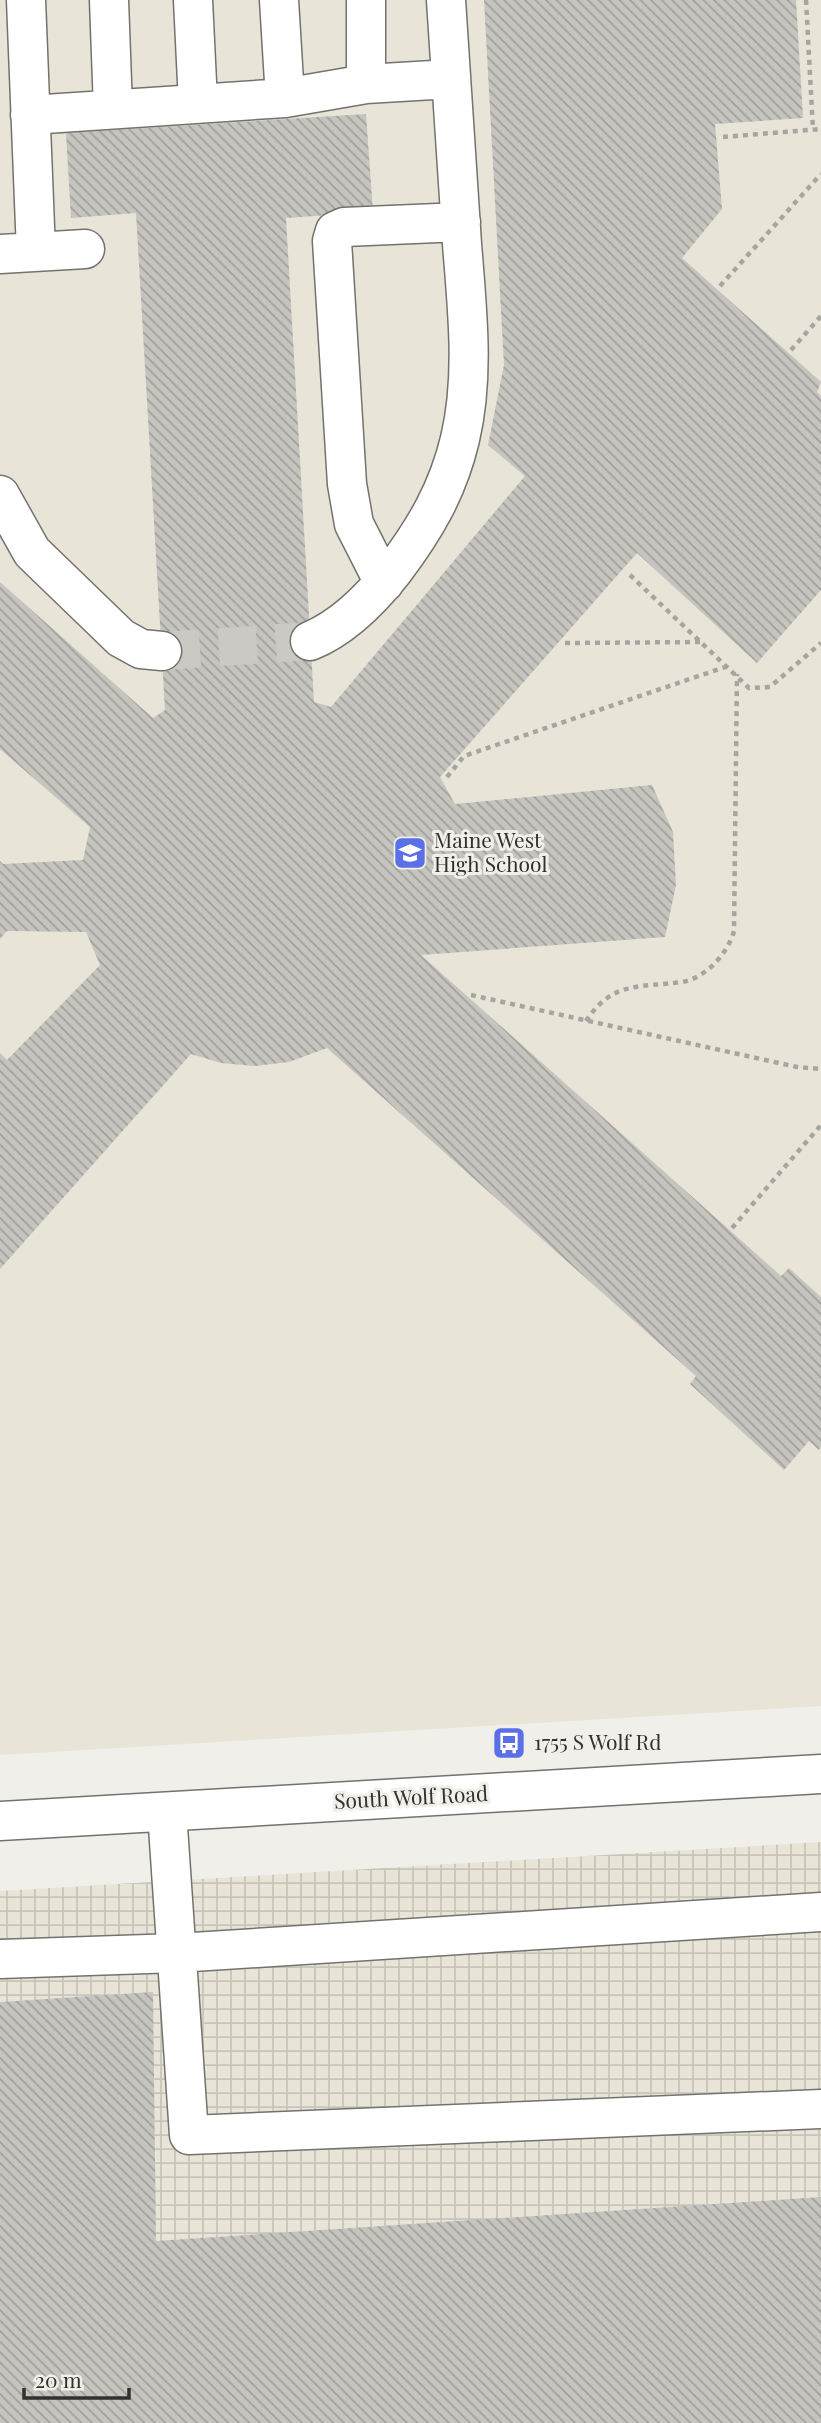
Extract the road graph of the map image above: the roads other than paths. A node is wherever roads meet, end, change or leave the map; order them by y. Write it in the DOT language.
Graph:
graph roads {
  1 [pos="26,0"];
  2 [pos="109,0"];
  3 [pos="193,0"];
  4 [pos="279,0"];
  5 [pos="366,0"];
  6 [pos="446,0"];
  7 [pos="450,79"];
  8 [pos="366,84"];
  9 [pos="285,98"];
  10 [pos="198,103"];
  11 [pos="113,109"];
  12 [pos="30,115"];
  13 [pos="461,222"];
  14 [pos="85,249"];
  15 [pos="18,253"];
  16 [pos="0,495"];
  17 [pos="384,583"];
  18 [pos="310,641"];
  19 [pos="162,651"];
  20 [pos="821,1774"];
  21 [pos="167,1811"];
  22 [pos="0,1821"];
  23 [pos="821,1912"];
  24 [pos="177,1953"];
  25 [pos="0,1959"];
  26 [pos="821,2109"];
  1 -- 12 [label="main road"];
  2 -- 11 [label="main road"];
  3 -- 10 [label="main road"];
  4 -- 9 [label="main road"];
  5 -- 8 [label="main road"];
  6 -- 7 [label="main road"];
  7 -- 8 [label="main road"];
  7 -- 13 [label="main road"];
  8 -- 9 [label="main road"];
  9 -- 10 [label="main road"];
  10 -- 11 [label="main road"];
  11 -- 12 [label="main road"];
  12 -- 15 [label="main road"];
  13 -- 17 [label="main road"];
  13 -- 17 [label="main road"];
  14 -- 15 [label="main road"];
  16 -- 19 [label="main road"];
  17 -- 18 [label="main road"];
  20 -- 21 [label="main road, South Wolf Road"];
  21 -- 22 [label="main road, South Wolf Road"];
  21 -- 24 [label="main road"];
  23 -- 24 [label="main road"];
  24 -- 25 [label="main road"];
  24 -- 26 [label="main road"];
}
